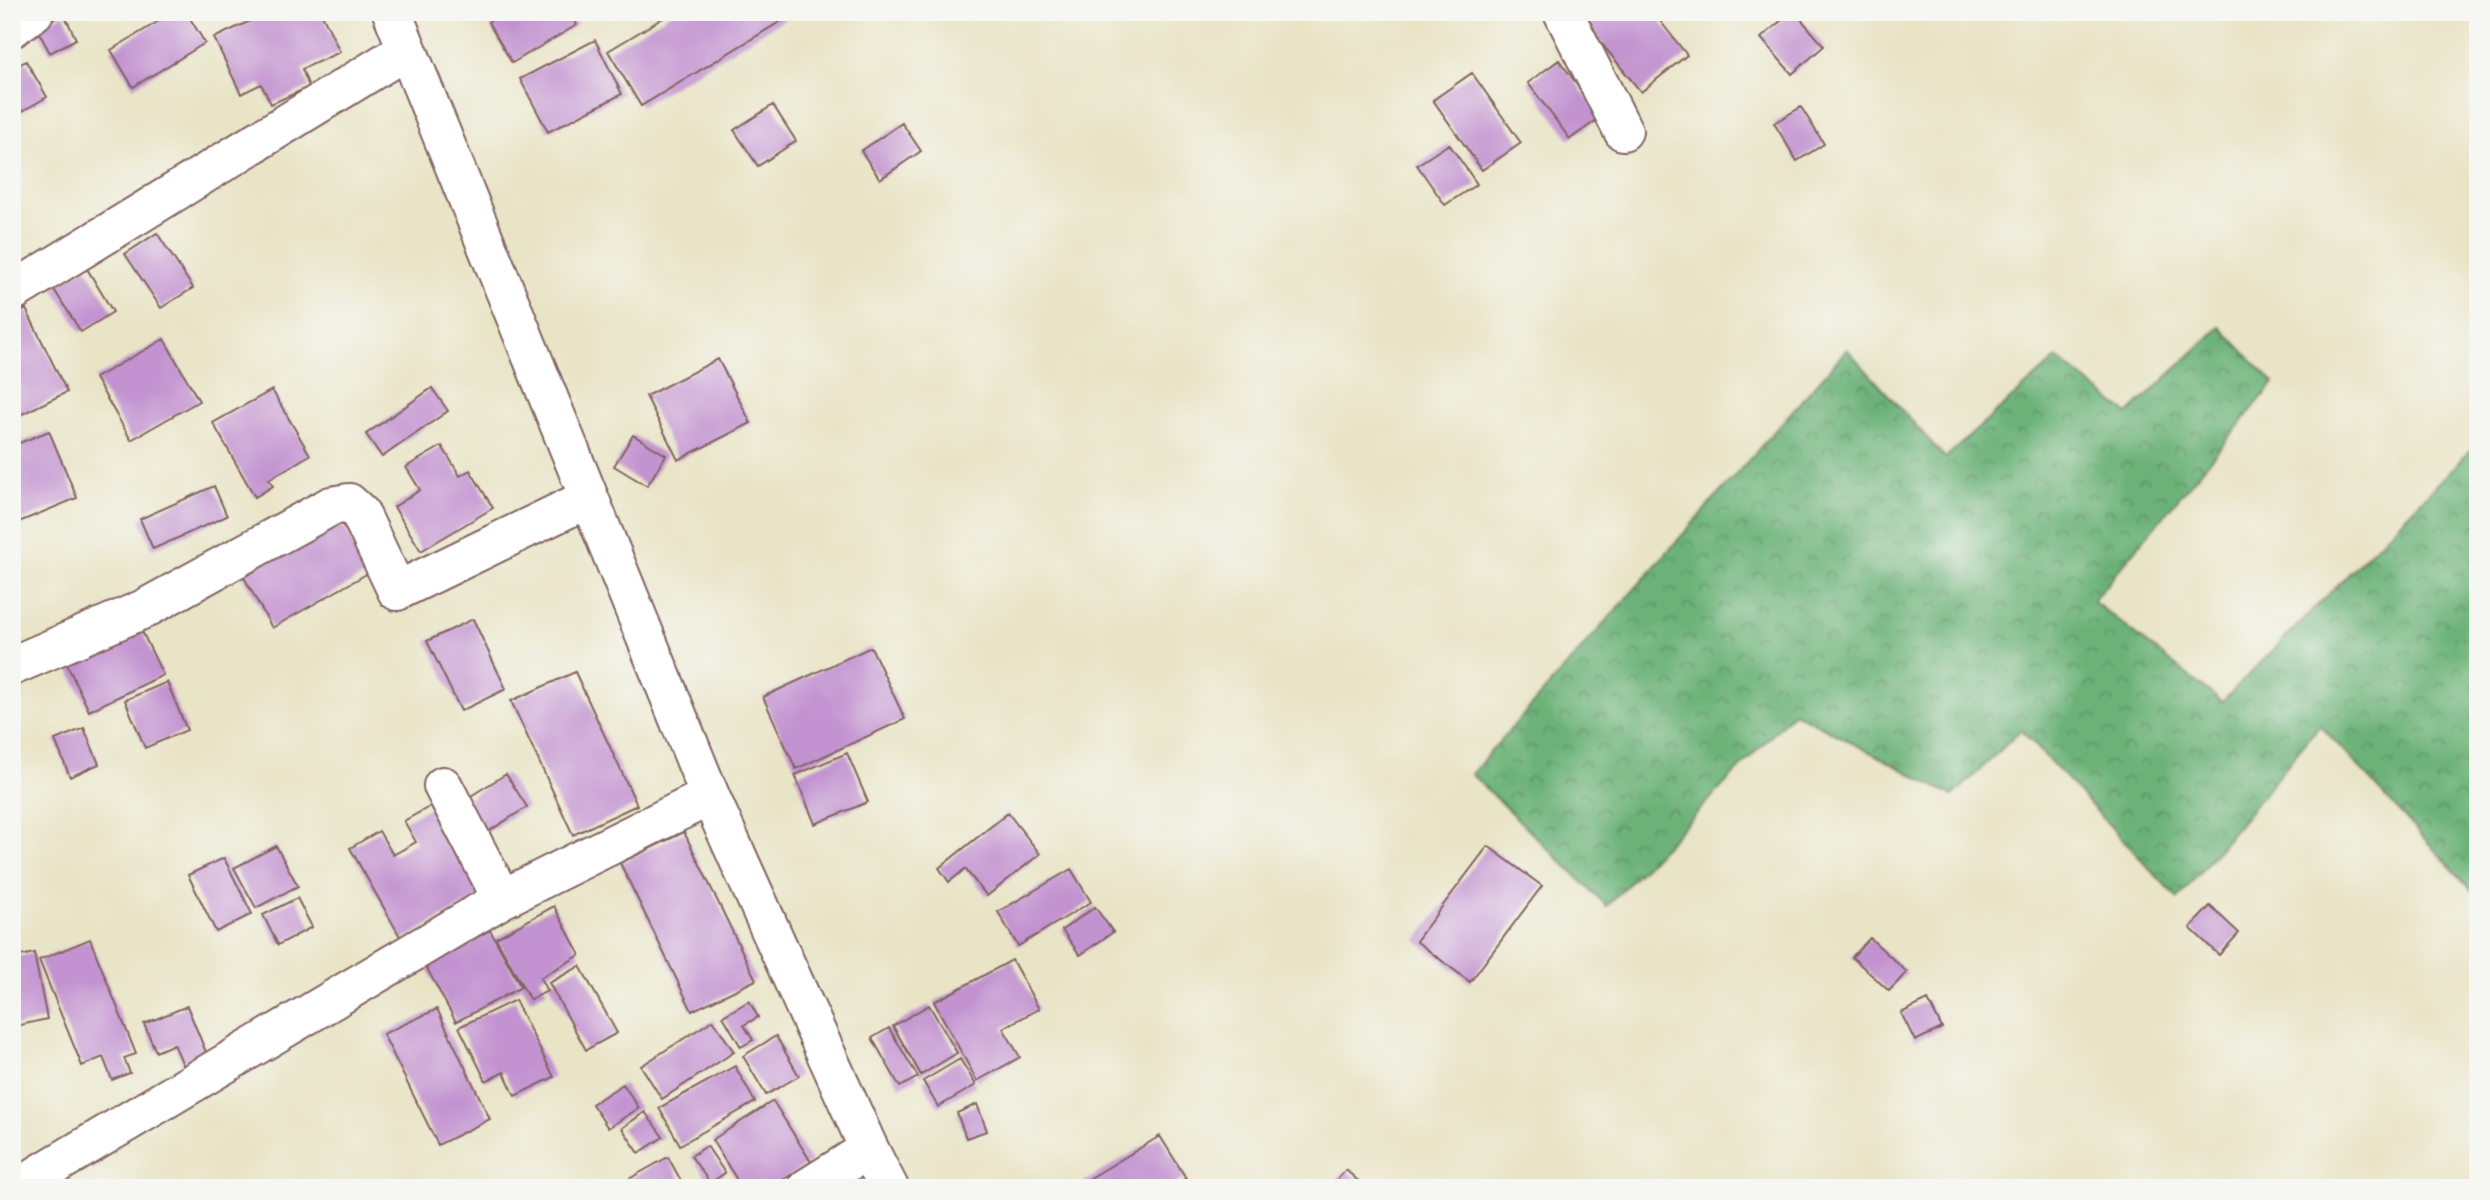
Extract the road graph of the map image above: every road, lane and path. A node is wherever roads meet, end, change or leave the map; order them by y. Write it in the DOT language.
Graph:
graph roads {
  1 [pos="34,12"];
  2 [pos="392,12"];
  3 [pos="1563,12"];
  4 [pos="12,28"];
  5 [pos="406,50"];
  6 [pos="1623,131"];
  7 [pos="12,292"];
  8 [pos="589,498"];
  9 [pos="12,666"];
  10 [pos="443,786"];
  11 [pos="710,796"];
  12 [pos="502,899"];
  13 [pos="869,1149"];
  14 [pos="38,1175"];
  15 [pos="807,1188"];
  16 [pos="889,1188"];
  1 -- 4 [label="street"];
  2 -- 5 [label="street"];
  3 -- 6 [label="street"];
  5 -- 7 [label="street"];
  5 -- 8 [label="street"];
  8 -- 9 [label="street"];
  8 -- 11 [label="street"];
  10 -- 12 [label="street"];
  11 -- 12 [label="street"];
  11 -- 13 [label="street"];
  12 -- 14 [label="street"];
  13 -- 15 [label="street"];
  13 -- 16 [label="street"];
}
